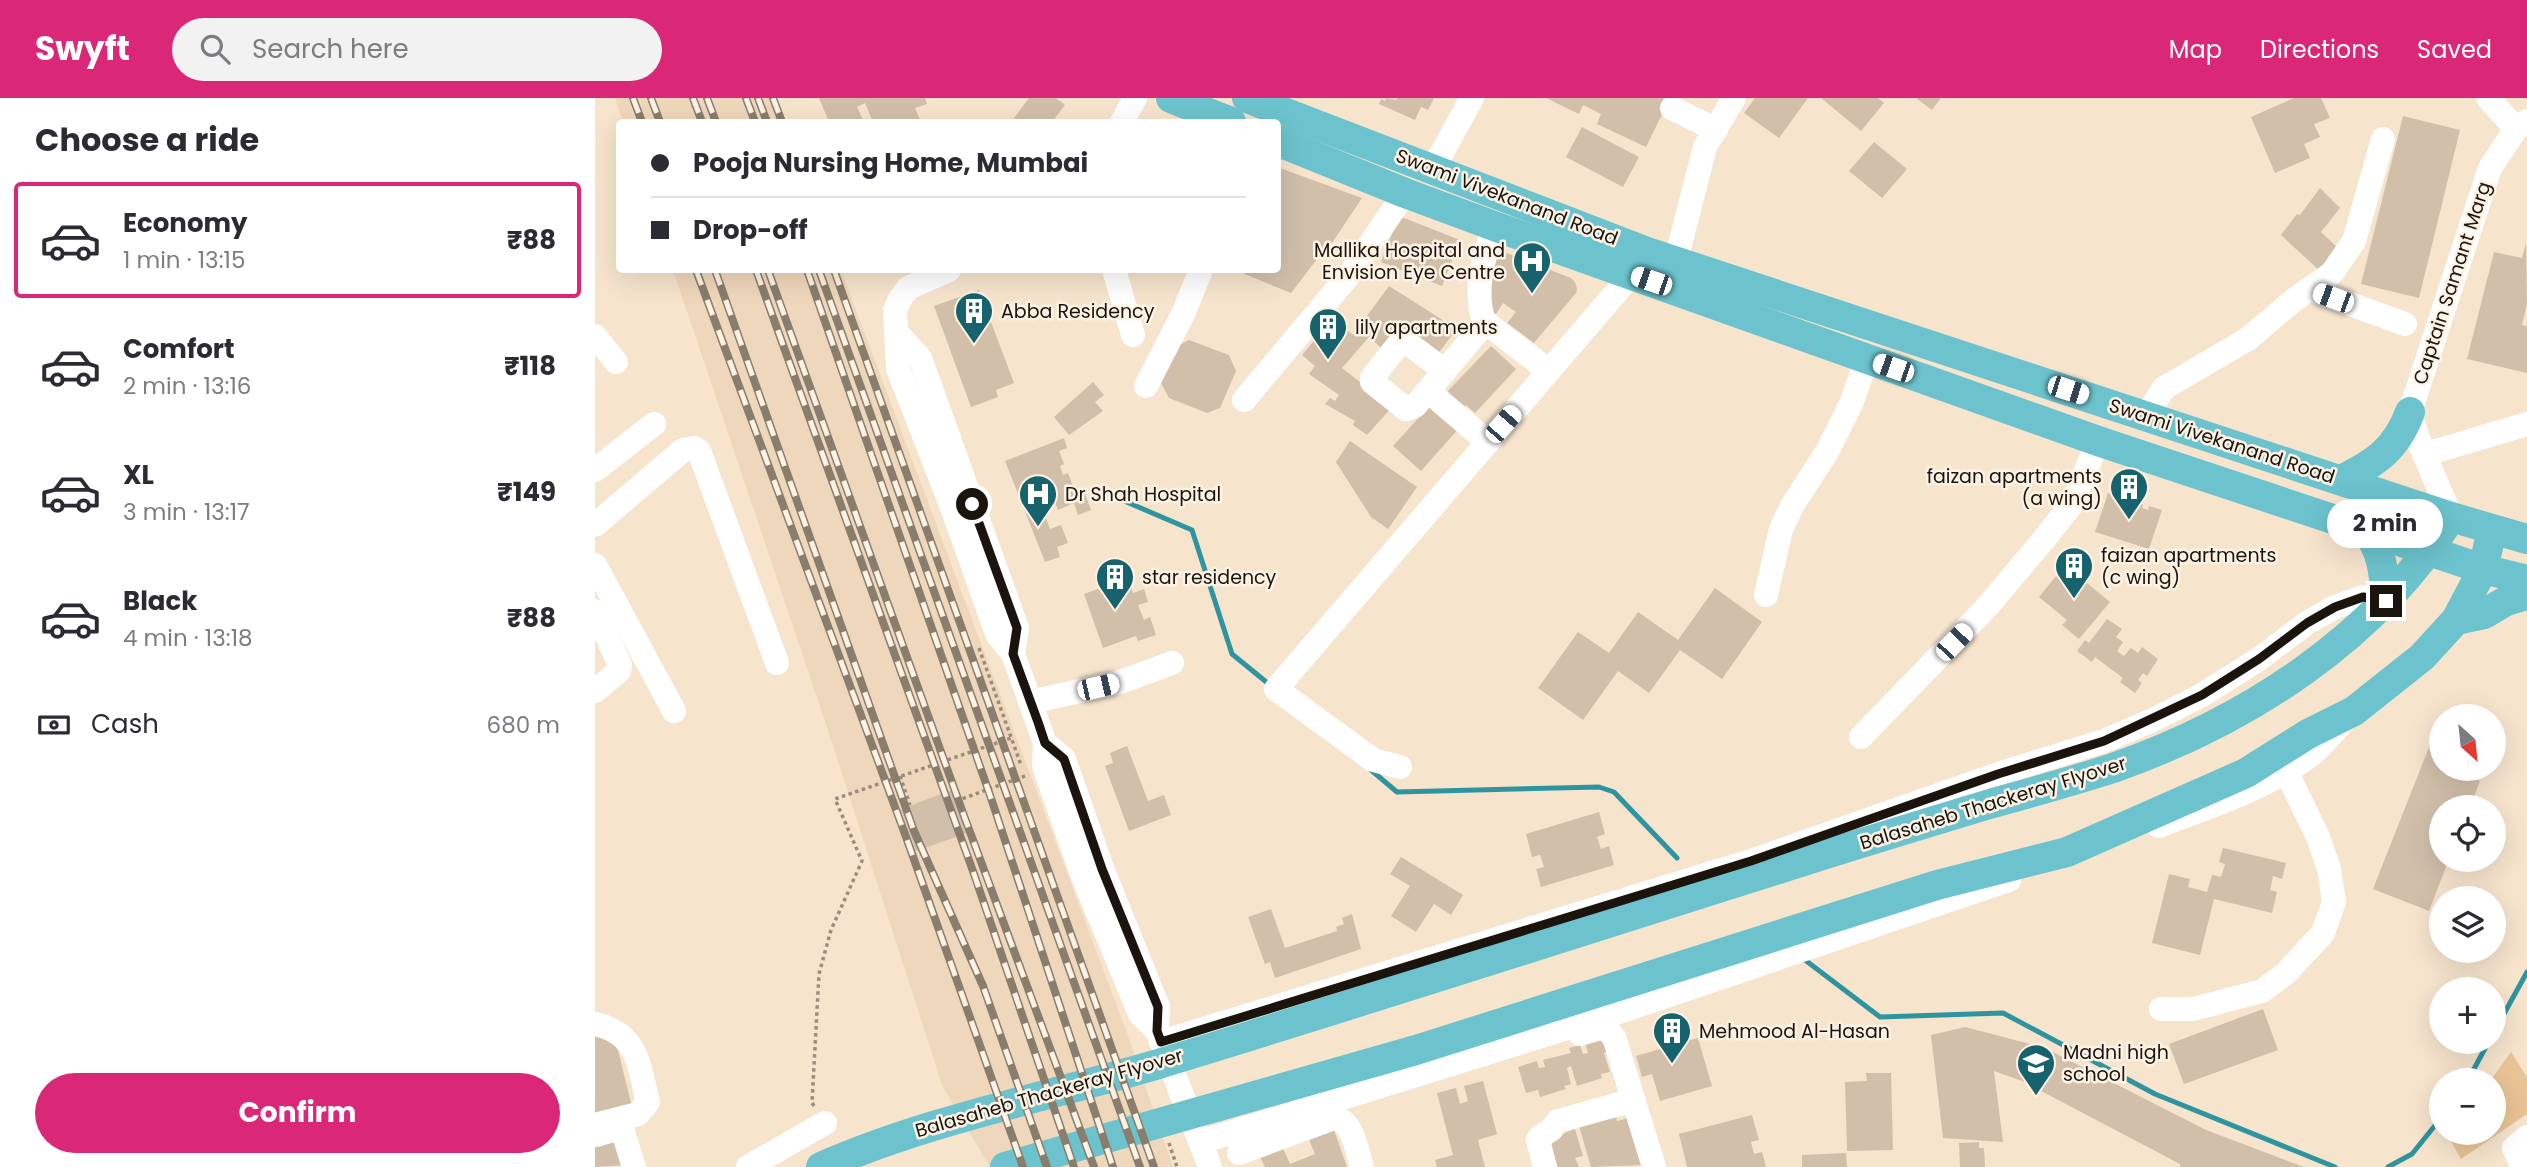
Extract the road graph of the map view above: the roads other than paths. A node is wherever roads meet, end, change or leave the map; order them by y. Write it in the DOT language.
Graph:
graph roads {
  1 [pos="1135,98"];
  2 [pos="1171,98"];
  3 [pos="1247,98"];
  4 [pos="1472,98"];
  5 [pos="1734,98"];
  6 [pos="2488,98"];
  7 [pos="1672,108"];
  8 [pos="1124,119"];
  9 [pos="1224,119"];
  10 [pos="2521,125"];
  11 [pos="1716,130"];
  12 [pos="2383,139"];
  13 [pos="1281,143"];
  14 [pos="1433,169"];
  15 [pos="1405,193"];
  16 [pos="1494,226"];
  17 [pos="1639,263"];
  18 [pos="942,273"];
  19 [pos="1115,273"];
  20 [pos="1200,273"];
  21 [pos="1673,274"];
  22 [pos="2309,289"];
  23 [pos="1484,321"];
  24 [pos="2406,324"];
  25 [pos="1133,335"];
  26 [pos="595,336"];
  27 [pos="1867,358"];
  28 [pos="616,362"];
  29 [pos="1445,371"];
  30 [pos="1549,371"];
  31 [pos="1146,386"];
  32 [pos="1428,391"];
  33 [pos="1244,400"];
  34 [pos="2410,412"];
  35 [pos="2146,416"];
  36 [pos="654,424"];
  37 [pos="2527,424"];
  38 [pos="2098,441"];
  39 [pos="1488,442"];
  40 [pos="2426,454"];
  41 [pos="595,470"];
  42 [pos="2341,481"];
  43 [pos="2451,517"];
  44 [pos="595,525"];
  45 [pos="2364,529"];
  46 [pos="2492,530"];
  47 [pos="2527,539"];
  48 [pos="2431,550"];
  49 [pos="595,565"];
  50 [pos="2483,569"];
  51 [pos="2527,580"];
  52 [pos="1766,595"];
  53 [pos="2527,595"];
  54 [pos="2386,601"];
  55 [pos="595,611"];
  56 [pos="2456,620"];
  57 [pos="777,663"];
  58 [pos="1173,663"];
  59 [pos="595,691"];
  60 [pos="1030,702"];
  61 [pos="674,711"];
  62 [pos="2354,711"];
  63 [pos="1861,737"];
  64 [pos="1400,767"];
  65 [pos="2286,771"];
  66 [pos="2161,1009"];
  67 [pos="595,1024"];
  68 [pos="1159,1027"];
  69 [pos="1513,1056"];
  70 [pos="1634,1100"];
  71 [pos="825,1123"];
  72 [pos="595,1125"];
  73 [pos="595,1135"];
  74 [pos="1201,1142"];
  75 [pos="1239,1153"];
  76 [pos="634,1167"];
  77 [pos="748,1167"];
  78 [pos="821,1167"];
  79 [pos="1005,1167"];
  80 [pos="1210,1167"];
  81 [pos="1362,1167"];
  82 [pos="1545,1167"];
  83 [pos="1654,1167"];
  1 -- 8 [label="street"];
  2 -- 9 [label="main road"];
  3 -- 14 [label="main road, Swami Vivekanand Road"];
  4 -- 14 [label="street"];
  5 -- 11 [label="street"];
  6 -- 10 [label="street"];
  7 -- 11 [label="street"];
  10 -- 34 [label="street, Captain Samant Marg"];
  11 -- 21 [label="street"];
  12 -- 22 [label="street"];
  13 -- 15 [label="main road, Swami Vivekanand Road"];
  14 -- 17 [label="main road, Swami Vivekanand Road"];
  15 -- 16 [label="main road, Swami Vivekanand Road"];
  15 -- 33 [label="street"];
  16 -- 17 [label="main road, Swami Vivekanand Road"];
  16 -- 23 [label="street"];
  17 -- 21 [label="main road, Swami Vivekanand Road"];
  17 -- 30 [label="street"];
  18 -- 60 [label="street"];
  19 -- 25 [label="street"];
  20 -- 31 [label="street"];
  21 -- 27 [label="main road, Swami Vivekanand Road"];
  21 -- 35 [label="main road, Swami Vivekanand Road"];
  22 -- 24 [label="street"];
  22 -- 35 [label="street"];
  23 -- 29 [label="street"];
  23 -- 30 [label="street"];
  26 -- 28 [label="street"];
  27 -- 38 [label="main road, Swami Vivekanand Road"];
  27 -- 52 [label="street"];
  29 -- 32 [label="street"];
  29 -- 32 [label="street"];
  30 -- 39 [label="street"];
  32 -- 39 [label="street"];
  34 -- 40 [label="street"];
  34 -- 42 [label="main road"];
  35 -- 42 [label="main road, Swami Vivekanand Road"];
  36 -- 41 [label="street"];
  37 -- 40 [label="street"];
  38 -- 45 [label="main road, Swami Vivekanand Road"];
  38 -- 63 [label="street"];
  39 -- 64 [label="street"];
  40 -- 43 [label="street"];
  42 -- 43 [label="main road, Swami Vivekanand Road"];
  43 -- 46 [label="main road, Swami Vivekanand Road"];
  43 -- 48 [label="main road, Balasaheb Thackeray Flyover"];
  44 -- 57 [label="street"];
  45 -- 48 [label="main road, Swami Vivekanand Road"];
  45 -- 54 [label="main road"];
  46 -- 47 [label="main road, Swami Vivekanand Road"];
  46 -- 50 [label="main road"];
  48 -- 50 [label="main road, Swami Vivekanand Road"];
  48 -- 54 [label="main road, Balasaheb Thackeray Flyover"];
  49 -- 61 [label="street"];
  50 -- 51 [label="main road, Swami Vivekanand Road"];
  50 -- 56 [label="main road"];
  53 -- 56 [label="main road"];
  54 -- 68 [label="street"];
  54 -- 78 [label="main road, Balasaheb Thackeray Flyover"];
  55 -- 59 [label="street"];
  56 -- 62 [label="main road"];
  58 -- 60 [label="street"];
  60 -- 68 [label="street"];
  62 -- 65 [label="street"];
  62 -- 79 [label="main road"];
  65 -- 66 [label="street"];
  65 -- 74 [label="street"];
  67 -- 72 [label="street"];
  68 -- 74 [label="street"];
  69 -- 70 [label="street"];
  70 -- 82 [label="street"];
  70 -- 83 [label="street"];
  71 -- 77 [label="street"];
  73 -- 76 [label="street"];
  74 -- 80 [label="street"];
  75 -- 81 [label="street"];
}
